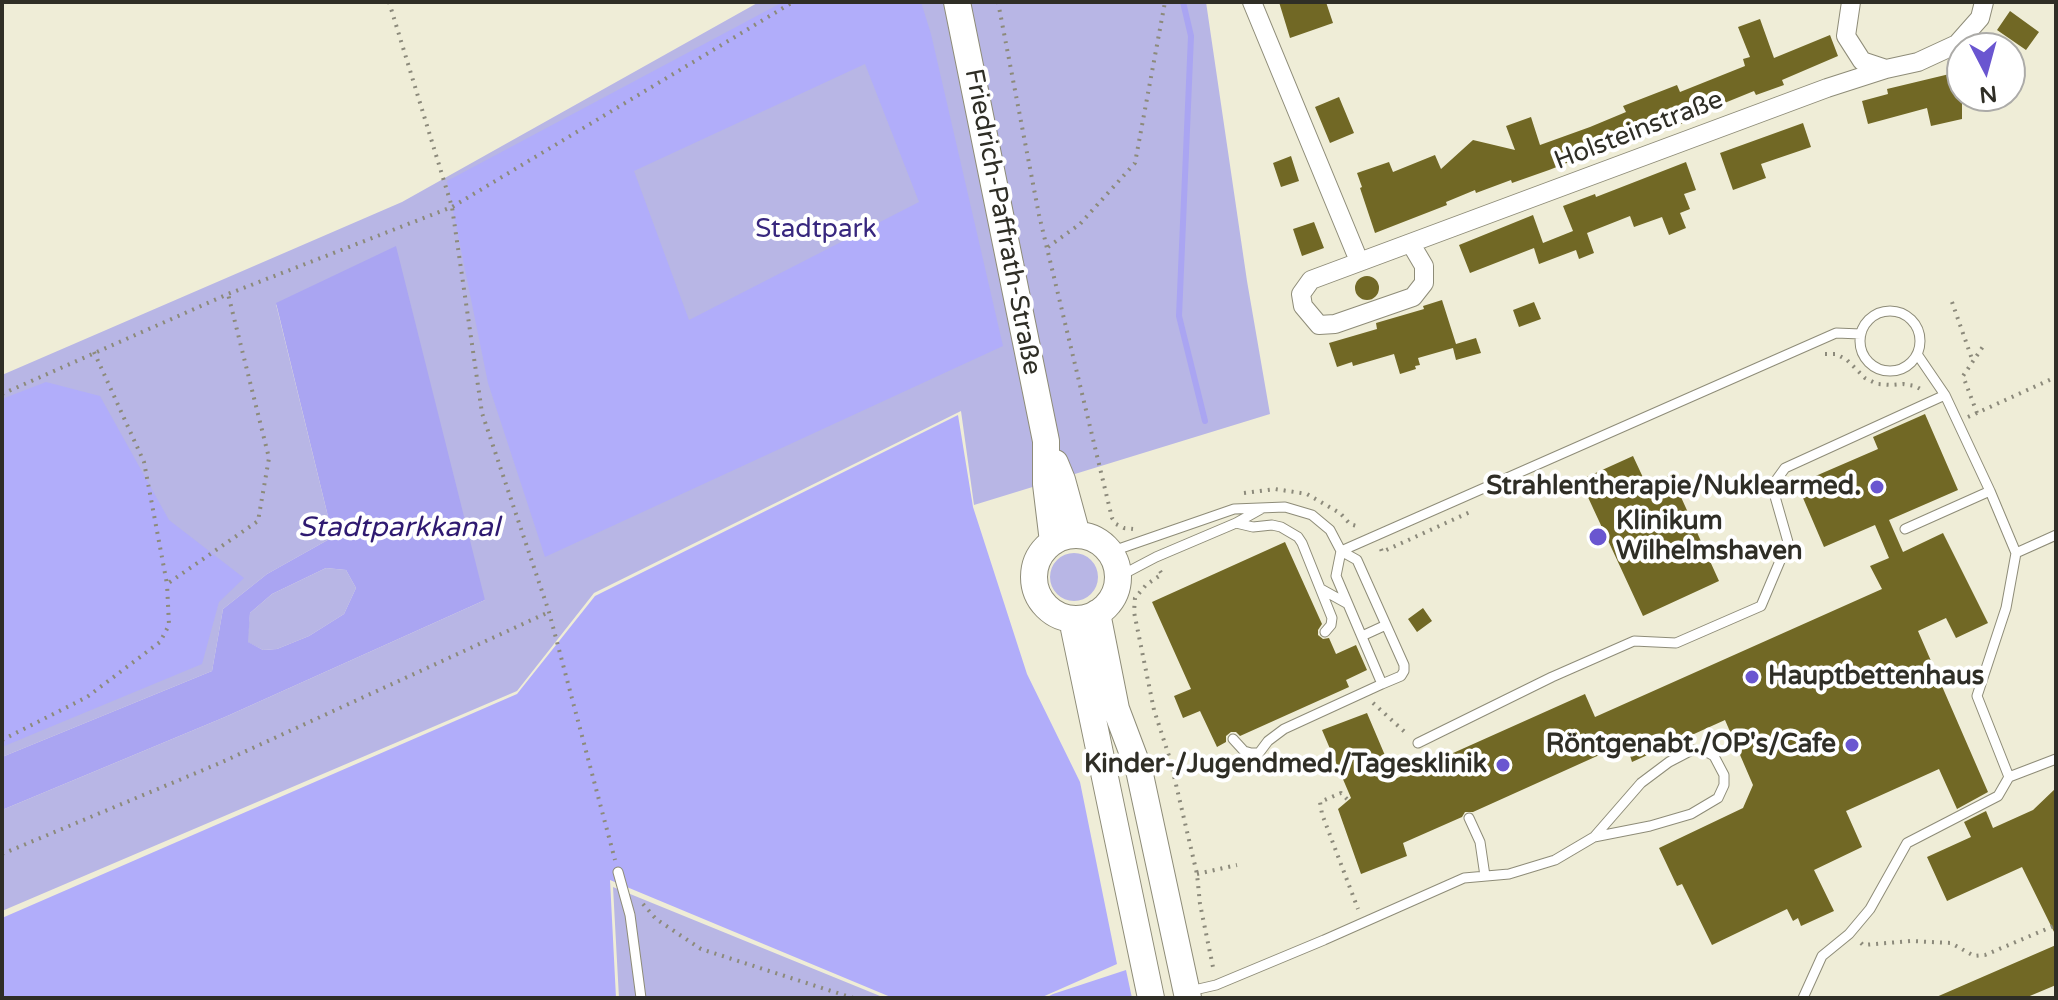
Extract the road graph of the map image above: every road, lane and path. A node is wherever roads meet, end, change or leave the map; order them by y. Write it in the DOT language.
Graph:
graph roads {
  1 [pos="389,2"];
  2 [pos="793,2"];
  3 [pos="957,2"];
  4 [pos="998,2"];
  5 [pos="1165,2"];
  6 [pos="1252,2"];
  7 [pos="1851,2"];
  8 [pos="1984,2"];
  9 [pos="1886,69"];
  10 [pos="452,207"];
  11 [pos="1411,244"];
  12 [pos="1048,247"];
  13 [pos="1359,261"];
  14 [pos="228,294"];
  15 [pos="1952,302"];
  16 [pos="1861,334"];
  17 [pos="1984,345"];
  18 [pos="94,352"];
  19 [pos="1824,353"];
  20 [pos="1917,354"];
  21 [pos="1973,360"];
  22 [pos="2056,377"];
  23 [pos="2,394"];
  24 [pos="1945,395"];
  25 [pos="1933,401"];
  26 [pos="1977,413"];
  27 [pos="1957,422"];
  28 [pos="1990,491"];
  29 [pos="1242,493"];
  30 [pos="1264,507"];
  31 [pos="1479,508"];
  32 [pos="1236,523"];
  33 [pos="1145,525"];
  34 [pos="1905,529"];
  35 [pos="2056,535"];
  36 [pos="1375,536"];
  37 [pos="1065,539"];
  38 [pos="1341,551"];
  39 [pos="2016,553"];
  40 [pos="1114,564"];
  41 [pos="1152,580"];
  42 [pos="167,584"];
  43 [pos="1321,589"];
  44 [pos="1348,604"];
  45 [pos="549,612"];
  46 [pos="1085,616"];
  47 [pos="1386,625"];
  48 [pos="1325,632"];
  49 [pos="1362,636"];
  50 [pos="1382,684"];
  51 [pos="1366,691"];
  52 [pos="1233,739"];
  53 [pos="2,740"];
  54 [pos="1418,743"];
  55 [pos="2056,759"];
  56 [pos="2009,777"];
  57 [pos="1347,799"];
  58 [pos="1469,818"];
  59 [pos="1594,837"];
  60 [pos="2,854"];
  61 [pos="1237,865"];
  62 [pos="618,872"];
  63 [pos="1197,874"];
  64 [pos="1485,876"];
  65 [pos="1363,923"];
  66 [pos="2056,925"];
  67 [pos="1849,934"];
  68 [pos="1216,985"];
  69 [pos="1188,995"];
  70 [pos="641,998"];
  71 [pos="853,998"];
  72 [pos="1151,998"];
  73 [pos="1803,998"];
  1 -- 10 [label="path"];
  2 -- 10 [label="path"];
  3 -- 37 [label="main road, Friedrich-Paffrath-Straße"];
  4 -- 12 [label="path"];
  5 -- 12 [label="path"];
  6 -- 13 [label="street"];
  7 -- 9 [label="street"];
  8 -- 9 [label="street, Holsteinstraße"];
  9 -- 11 [label="street, Holsteinstraße"];
  10 -- 14 [label="path"];
  10 -- 45 [label="path"];
  11 -- 13 [label="street, Holsteinstraße"];
  11 -- 13 [label="street, Holsteinstraße"];
  12 -- 33 [label="path"];
  14 -- 18 [label="path"];
  14 -- 42 [label="path"];
  15 -- 21 [label="path"];
  16 -- 20 [label="lane"];
  16 -- 20 [label="lane"];
  16 -- 36 [label="lane"];
  17 -- 21 [label="path"];
  18 -- 23 [label="path"];
  18 -- 42 [label="path"];
  19 -- 25 [label="path"];
  20 -- 24 [label="lane"];
  21 -- 26 [label="path"];
  22 -- 26 [label="path"];
  24 -- 25 [label="lane"];
  24 -- 27 [label="lane"];
  25 -- 54 [label="lane"];
  26 -- 27 [label="path"];
  27 -- 28 [label="lane"];
  28 -- 34 [label="lane"];
  28 -- 39 [label="lane"];
  29 -- 36 [label="path"];
  30 -- 32 [label="lane"];
  30 -- 38 [label="lane"];
  30 -- 40 [label="lane"];
  31 -- 36 [label="path"];
  32 -- 40 [label="lane"];
  32 -- 43 [label="lane"];
  35 -- 39 [label="lane"];
  36 -- 38 [label="lane"];
  37 -- 40 [label="main road"];
  37 -- 46 [label="main road"];
  38 -- 44 [label="lane"];
  38 -- 47 [label="lane"];
  39 -- 56 [label="lane"];
  40 -- 46 [label="main road"];
  41 -- 63 [label="path"];
  42 -- 53 [label="path"];
  43 -- 44 [label="lane"];
  43 -- 48 [label="lane"];
  44 -- 49 [label="lane"];
  45 -- 60 [label="path"];
  45 -- 62 [label="path"];
  46 -- 69 [label="main road"];
  46 -- 72 [label="main road"];
  47 -- 49 [label="lane"];
  47 -- 50 [label="lane"];
  49 -- 50 [label="lane"];
  50 -- 51 [label="lane"];
  51 -- 52 [label="lane"];
  51 -- 54 [label="path"];
  55 -- 56 [label="lane"];
  56 -- 67 [label="lane"];
  57 -- 65 [label="path"];
  58 -- 64 [label="lane"];
  59 -- 59 [label="lane"];
  59 -- 64 [label="lane"];
  61 -- 63 [label="path"];
  62 -- 70 [label="lane"];
  62 -- 71 [label="path"];
  63 -- 68 [label="path"];
  64 -- 65 [label="lane"];
  65 -- 68 [label="lane"];
  66 -- 67 [label="path"];
  67 -- 73 [label="lane"];
  68 -- 69 [label="lane"];
}
